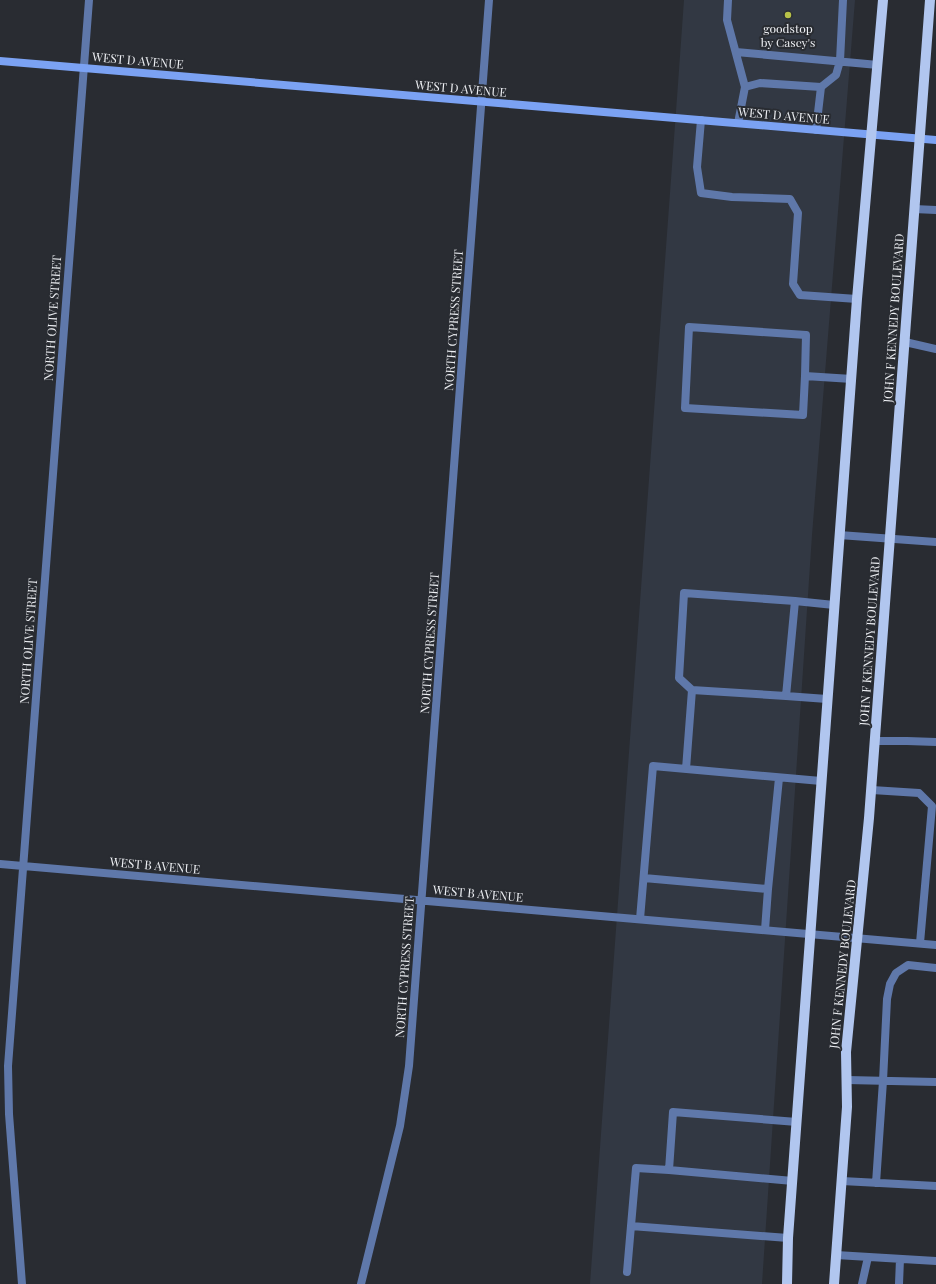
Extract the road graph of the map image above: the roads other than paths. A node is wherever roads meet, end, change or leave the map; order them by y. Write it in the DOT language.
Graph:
graph roads {
  1 [pos="89,0"];
  2 [pos="489,0"];
  3 [pos="728,0"];
  4 [pos="843,0"];
  5 [pos="883,0"];
  6 [pos="930,0"];
  7 [pos="736,52"];
  8 [pos="0,61"];
  9 [pos="840,61"];
  10 [pos="878,65"];
  11 [pos="84,68"];
  12 [pos="821,86"];
  13 [pos="746,87"];
  14 [pos="482,102"];
  15 [pos="701,120"];
  16 [pos="738,124"];
  17 [pos="816,130"];
  18 [pos="872,134"];
  19 [pos="920,139"];
  20 [pos="936,140"];
  21 [pos="914,209"];
  22 [pos="936,210"];
  23 [pos="857,299"];
  24 [pos="905,342"];
  25 [pos="936,349"];
  26 [pos="805,376"];
  27 [pos="852,379"];
  28 [pos="839,535"];
  29 [pos="890,538"];
  30 [pos="936,542"];
  31 [pos="795,602"];
  32 [pos="834,605"];
  33 [pos="692,690"];
  34 [pos="786,696"];
  35 [pos="827,699"];
  36 [pos="875,741"];
  37 [pos="936,742"];
  38 [pos="686,769"];
  39 [pos="778,778"];
  40 [pos="822,781"];
  41 [pos="872,790"];
  42 [pos="934,806"];
  43 [pos="0,864"];
  44 [pos="23,866"];
  45 [pos="644,878"];
  46 [pos="768,889"];
  47 [pos="421,900"];
  48 [pos="640,919"];
  49 [pos="765,930"];
  50 [pos="810,933"];
  51 [pos="857,938"];
  52 [pos="920,943"];
  53 [pos="936,944"];
  54 [pos="936,968"];
  55 [pos="847,1080"];
  56 [pos="883,1081"];
  57 [pos="936,1082"];
  58 [pos="797,1122"];
  59 [pos="669,1170"];
  60 [pos="793,1181"];
  61 [pos="842,1181"];
  62 [pos="876,1183"];
  63 [pos="936,1186"];
  64 [pos="631,1226"];
  65 [pos="788,1238"];
  66 [pos="836,1254"];
  67 [pos="868,1257"];
  68 [pos="900,1259"];
  69 [pos="936,1261"];
  70 [pos="627,1272"];
  71 [pos="22,1284"];
  72 [pos="361,1284"];
  73 [pos="787,1284"];
  74 [pos="834,1284"];
  75 [pos="862,1284"];
  76 [pos="899,1284"];
  1 -- 11 [label="street, NORTH OLIVE STREET"];
  2 -- 14 [label="street, NORTH CYPRESS STREET"];
  3 -- 7 [label="street"];
  4 -- 9 [label="street"];
  5 -- 10 [label="main road"];
  6 -- 19 [label="main road, JOHN F KENNEDY BOULEVARD"];
  7 -- 9 [label="street"];
  7 -- 13 [label="street"];
  8 -- 11 [label="street, WEST D AVENUE"];
  9 -- 10 [label="street"];
  9 -- 12 [label="street"];
  10 -- 18 [label="main road"];
  11 -- 14 [label="street, WEST D AVENUE"];
  11 -- 44 [label="street, NORTH OLIVE STREET"];
  12 -- 13 [label="street"];
  12 -- 17 [label="street"];
  13 -- 16 [label="street"];
  14 -- 15 [label="street, WEST D AVENUE"];
  14 -- 47 [label="street, NORTH CYPRESS STREET"];
  15 -- 16 [label="street, WEST D AVENUE"];
  15 -- 23 [label="street"];
  16 -- 17 [label="street, WEST D AVENUE"];
  17 -- 18 [label="street, WEST D AVENUE"];
  18 -- 19 [label="street, WEST D AVENUE"];
  18 -- 23 [label="main road"];
  19 -- 20 [label="street, WEST D AVENUE"];
  19 -- 21 [label="main road, JOHN F KENNEDY BOULEVARD"];
  21 -- 22 [label="street"];
  21 -- 24 [label="main road, JOHN F KENNEDY BOULEVARD"];
  23 -- 27 [label="main road"];
  24 -- 25 [label="street"];
  24 -- 29 [label="main road, JOHN F KENNEDY BOULEVARD"];
  26 -- 26 [label="street"];
  26 -- 27 [label="street"];
  27 -- 28 [label="main road"];
  28 -- 29 [label="street"];
  28 -- 32 [label="main road"];
  29 -- 30 [label="street"];
  29 -- 36 [label="main road, JOHN F KENNEDY BOULEVARD"];
  31 -- 32 [label="street"];
  31 -- 33 [label="street"];
  31 -- 34 [label="street"];
  32 -- 35 [label="main road"];
  33 -- 34 [label="street"];
  33 -- 38 [label="street"];
  34 -- 35 [label="street"];
  35 -- 40 [label="main road"];
  36 -- 37 [label="street"];
  36 -- 41 [label="main road, JOHN F KENNEDY BOULEVARD"];
  38 -- 39 [label="street"];
  38 -- 45 [label="street"];
  39 -- 40 [label="street"];
  39 -- 46 [label="street"];
  40 -- 50 [label="main road"];
  41 -- 42 [label="street"];
  41 -- 51 [label="main road, JOHN F KENNEDY BOULEVARD"];
  42 -- 52 [label="street"];
  43 -- 44 [label="street, WEST B AVENUE"];
  44 -- 47 [label="street, WEST B AVENUE"];
  44 -- 71 [label="street, NORTH OLIVE STREET"];
  45 -- 46 [label="street"];
  45 -- 48 [label="street"];
  46 -- 49 [label="street"];
  47 -- 48 [label="street, WEST B AVENUE"];
  47 -- 72 [label="street, NORTH CYPRESS STREET"];
  48 -- 49 [label="street, WEST B AVENUE"];
  49 -- 50 [label="street, WEST B AVENUE"];
  50 -- 51 [label="street, WEST B AVENUE"];
  50 -- 58 [label="main road"];
  51 -- 52 [label="street, WEST B AVENUE"];
  51 -- 55 [label="main road, JOHN F KENNEDY BOULEVARD"];
  52 -- 53 [label="street, WEST B AVENUE"];
  54 -- 56 [label="street"];
  55 -- 56 [label="street"];
  55 -- 61 [label="main road, JOHN F KENNEDY BOULEVARD"];
  56 -- 57 [label="street"];
  56 -- 62 [label="street"];
  58 -- 59 [label="street"];
  58 -- 60 [label="main road"];
  59 -- 60 [label="street"];
  59 -- 64 [label="street"];
  60 -- 65 [label="main road"];
  61 -- 62 [label="street"];
  61 -- 66 [label="main road, JOHN F KENNEDY BOULEVARD"];
  62 -- 63 [label="street"];
  64 -- 65 [label="street"];
  64 -- 70 [label="street"];
  65 -- 73 [label="main road"];
  66 -- 67 [label="street"];
  66 -- 74 [label="main road, JOHN F KENNEDY BOULEVARD"];
  67 -- 68 [label="street"];
  67 -- 75 [label="street"];
  68 -- 69 [label="street"];
  68 -- 76 [label="street"];
}
